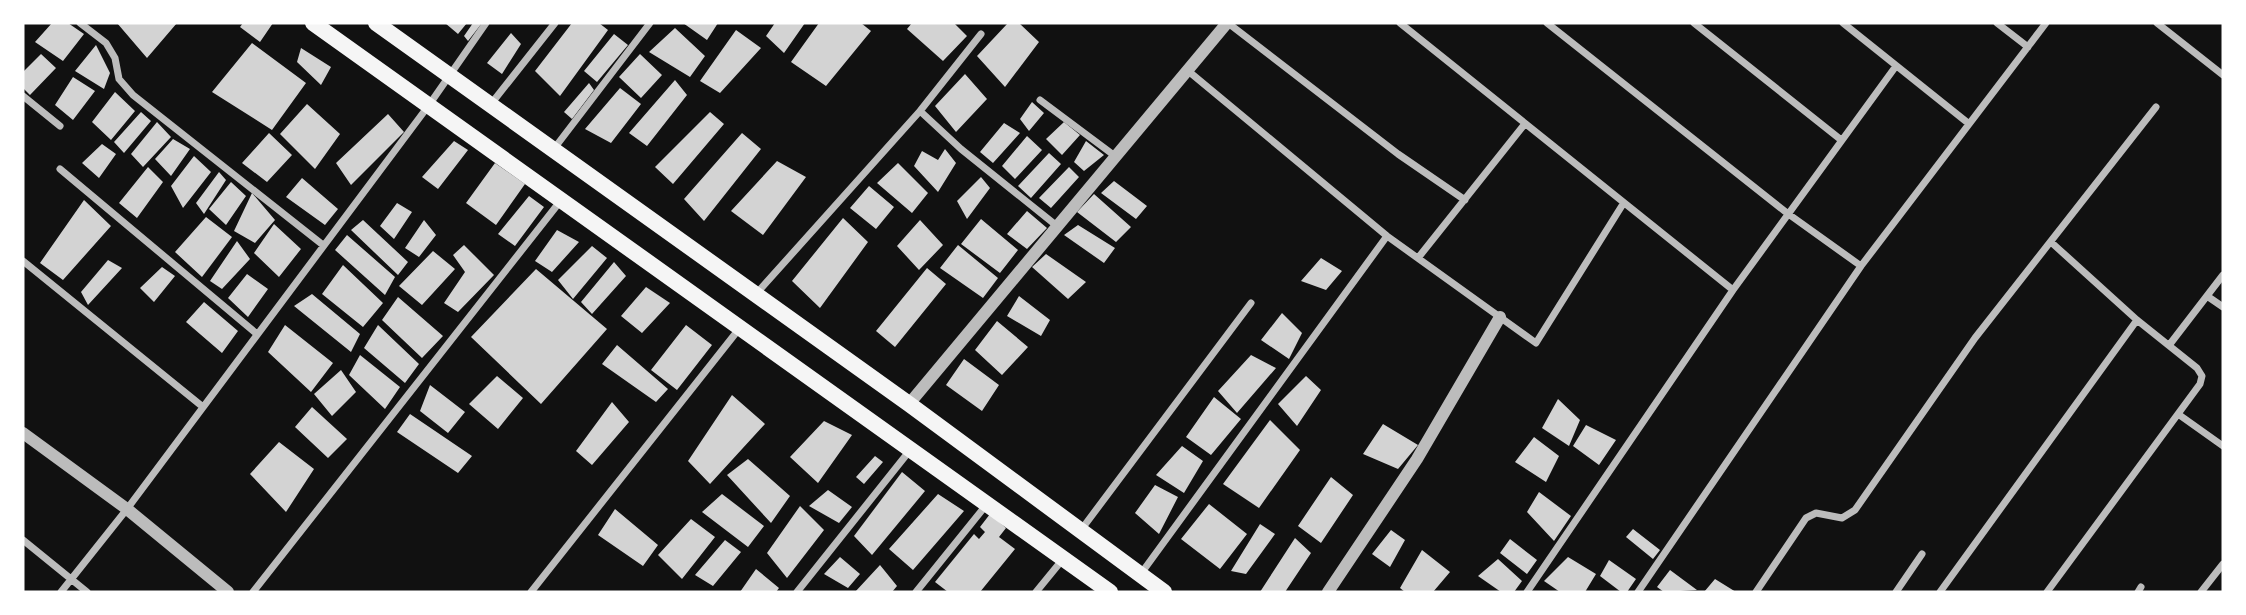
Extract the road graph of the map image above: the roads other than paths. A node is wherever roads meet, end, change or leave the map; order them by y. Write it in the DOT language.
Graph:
graph roads {
  1 [pos="80,23"];
  2 [pos="313,23"];
  3 [pos="376,23"];
  4 [pos="486,23"];
  5 [pos="555,23"];
  6 [pos="650,23"];
  7 [pos="1228,23"];
  8 [pos="1400,23"];
  9 [pos="1547,23"];
  10 [pos="1694,23"];
  11 [pos="1843,23"];
  12 [pos="1997,23"];
  13 [pos="2046,23"];
  14 [pos="2157,23"];
  15 [pos="981,34"];
  16 [pos="2028,47"];
  17 [pos="1896,66"];
  18 [pos="1187,70"];
  19 [pos="2223,75"];
  20 [pos="449,76"];
  21 [pos="23,96"];
  22 [pos="1040,100"];
  23 [pos="491,104"];
  24 [pos="429,105"];
  25 [pos="2156,107"];
  26 [pos="920,111"];
  27 [pos="1968,123"];
  28 [pos="1524,125"];
  29 [pos="60,126"];
  30 [pos="1840,139"];
  31 [pos="553,149"];
  32 [pos="1115,156"];
  33 [pos="60,169"];
  34 [pos="562,199"];
  35 [pos="1465,200"];
  36 [pos="1623,204"];
  37 [pos="1787,213"];
  38 [pos="1057,226"];
  39 [pos="1387,236"];
  40 [pos="2052,243"];
  41 [pos="323,245"];
  42 [pos="1418,258"];
  43 [pos="23,261"];
  44 [pos="1861,266"];
  45 [pos="2223,275"];
  46 [pos="1733,290"];
  47 [pos="755,294"];
  48 [pos="2207,296"];
  49 [pos="1251,303"];
  50 [pos="2223,307"];
  51 [pos="1500,317"];
  52 [pos="2137,320"];
  53 [pos="741,327"];
  54 [pos="257,334"];
  55 [pos="2170,344"];
  56 [pos="909,404"];
  57 [pos="203,407"];
  58 [pos="2178,414"];
  59 [pos="23,433"];
  60 [pos="2223,446"];
  61 [pos="911,448"];
  62 [pos="987,504"];
  63 [pos="127,509"];
  64 [pos="1080,532"];
  65 [pos="23,540"];
  66 [pos="1922,554"];
  67 [pos="1063,559"];
  68 [pos="2223,564"];
  69 [pos="1140,576"];
  70 [pos="71,579"];
  71 [pos="61,592"];
  72 [pos="86,592"];
  73 [pos="228,592"];
  74 [pos="253,592"];
  75 [pos="531,592"];
  76 [pos="797,592"];
  77 [pos="916,592"];
  78 [pos="1036,592"];
  79 [pos="1110,592"];
  80 [pos="1164,592"];
  81 [pos="1328,592"];
  82 [pos="1527,592"];
  83 [pos="1638,592"];
  84 [pos="1756,592"];
  85 [pos="1896,592"];
  86 [pos="1940,592"];
  87 [pos="2047,592"];
  88 [pos="2201,592"];
  1 -- 41 [label="street"];
  2 -- 24 [label="main road"];
  3 -- 20 [label="main road"];
  4 -- 20 [label="street"];
  5 -- 23 [label="street"];
  6 -- 31 [label="street"];
  7 -- 18 [label="street"];
  7 -- 35 [label="street"];
  8 -- 28 [label="street"];
  9 -- 37 [label="street"];
  10 -- 30 [label="street"];
  11 -- 17 [label="street"];
  12 -- 16 [label="street"];
  13 -- 16 [label="street"];
  14 -- 19 [label="street"];
  15 -- 26 [label="street"];
  16 -- 27 [label="street"];
  17 -- 27 [label="street"];
  17 -- 30 [label="street"];
  18 -- 32 [label="street"];
  18 -- 39 [label="street"];
  20 -- 23 [label="main road"];
  20 -- 24 [label="street"];
  21 -- 29 [label="street"];
  22 -- 32 [label="street"];
  23 -- 31 [label="main road"];
  24 -- 34 [label="main road"];
  24 -- 41 [label="street"];
  25 -- 40 [label="street"];
  26 -- 38 [label="street"];
  26 -- 47 [label="street"];
  27 -- 44 [label="street"];
  28 -- 35 [label="street"];
  28 -- 36 [label="street"];
  30 -- 37 [label="street"];
  31 -- 47 [label="main road"];
  32 -- 38 [label="street"];
  33 -- 54 [label="street"];
  34 -- 53 [label="main road"];
  34 -- 74 [label="street"];
  35 -- 42 [label="street"];
  36 -- 46 [label="street"];
  36 -- 51 [label="street"];
  37 -- 44 [label="street"];
  37 -- 46 [label="street"];
  38 -- 56 [label="street"];
  39 -- 42 [label="street"];
  39 -- 69 [label="street"];
  40 -- 52 [label="street"];
  40 -- 84 [label="street"];
  41 -- 54 [label="street"];
  42 -- 51 [label="street"];
  43 -- 57 [label="street"];
  44 -- 83 [label="street"];
  45 -- 48 [label="street"];
  46 -- 82 [label="street"];
  47 -- 56 [label="main road"];
  48 -- 50 [label="street"];
  48 -- 55 [label="street"];
  49 -- 64 [label="street"];
  51 -- 81 [label="street"];
  52 -- 55 [label="street"];
  52 -- 86 [label="street"];
  53 -- 61 [label="main road"];
  53 -- 75 [label="street"];
  54 -- 57 [label="street"];
  55 -- 58 [label="street"];
  56 -- 64 [label="main road"];
  57 -- 63 [label="street"];
  58 -- 60 [label="street"];
  58 -- 87 [label="street"];
  59 -- 63 [label="street"];
  61 -- 62 [label="main road"];
  61 -- 76 [label="street"];
  62 -- 67 [label="main road"];
  62 -- 77 [label="street"];
  63 -- 70 [label="street"];
  63 -- 73 [label="street"];
  64 -- 69 [label="main road"];
  65 -- 70 [label="street"];
  66 -- 85 [label="street"];
  67 -- 78 [label="street"];
  67 -- 79 [label="main road"];
  68 -- 88 [label="street"];
  69 -- 80 [label="main road"];
  70 -- 71 [label="street"];
  70 -- 72 [label="street"];
}
